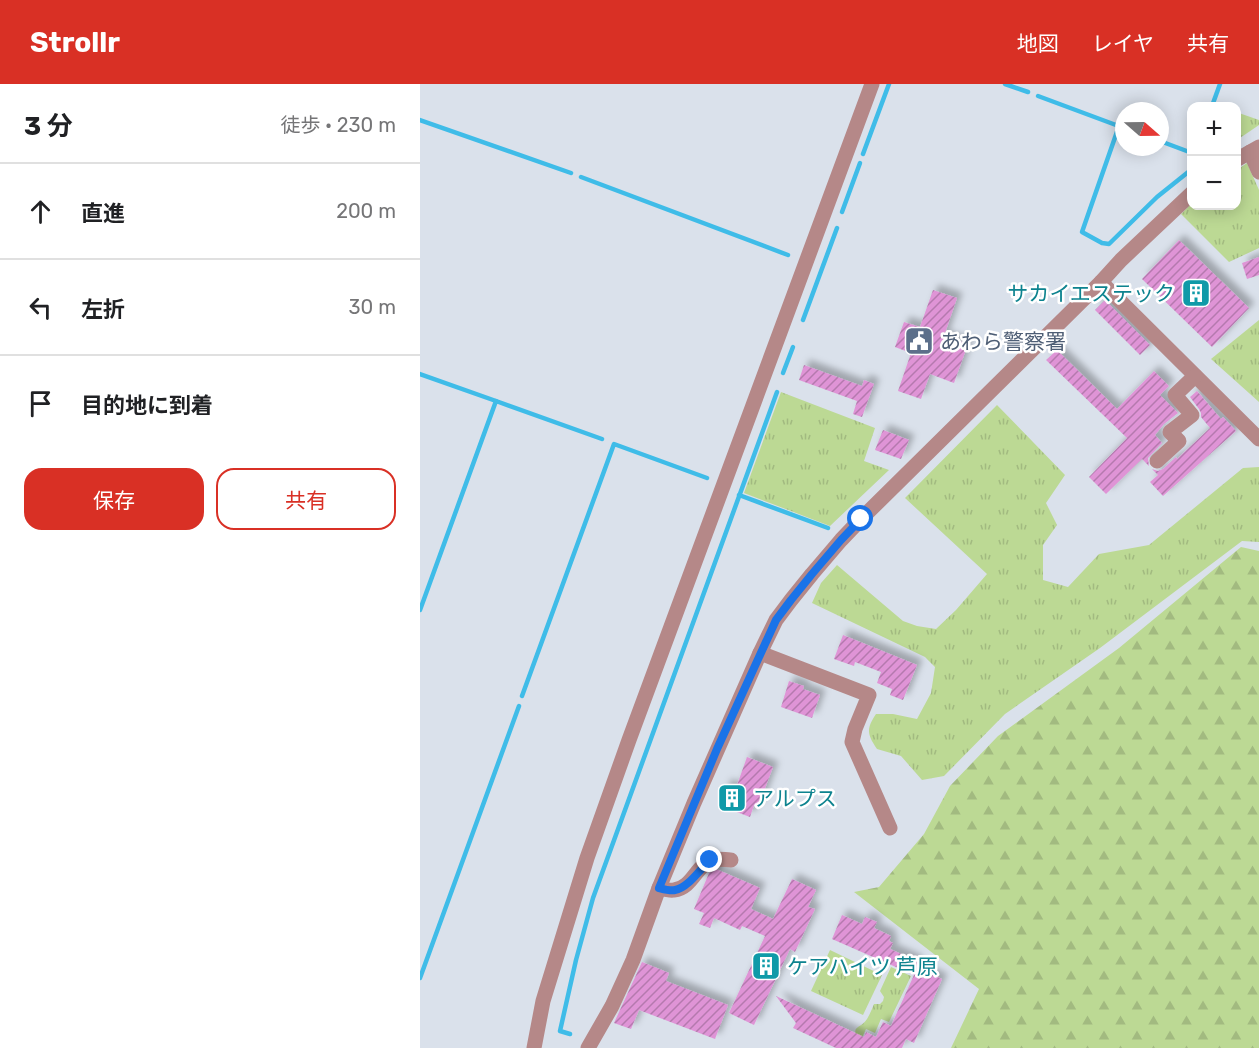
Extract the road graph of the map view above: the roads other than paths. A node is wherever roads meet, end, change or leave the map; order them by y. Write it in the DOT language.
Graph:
graph roads {
  1 [pos="872,84"];
  2 [pos="1248,153"];
  3 [pos="1259,172"];
  4 [pos="1187,197"];
  5 [pos="1101,282"];
  6 [pos="1195,376"];
  7 [pos="1259,440"];
  8 [pos="1157,461"];
  9 [pos="760,653"];
  10 [pos="890,828"];
  11 [pos="731,860"];
  12 [pos="659,888"];
  13 [pos="534,1048"];
  14 [pos="588,1048"];
  1 -- 13 [label="street"];
  2 -- 3 [label="street"];
  4 -- 5 [label="street"];
  5 -- 6 [label="street"];
  5 -- 9 [label="street"];
  6 -- 7 [label="street"];
  6 -- 8 [label="street"];
  9 -- 10 [label="street"];
  9 -- 12 [label="street"];
  11 -- 12 [label="street"];
  12 -- 14 [label="street"];
}
